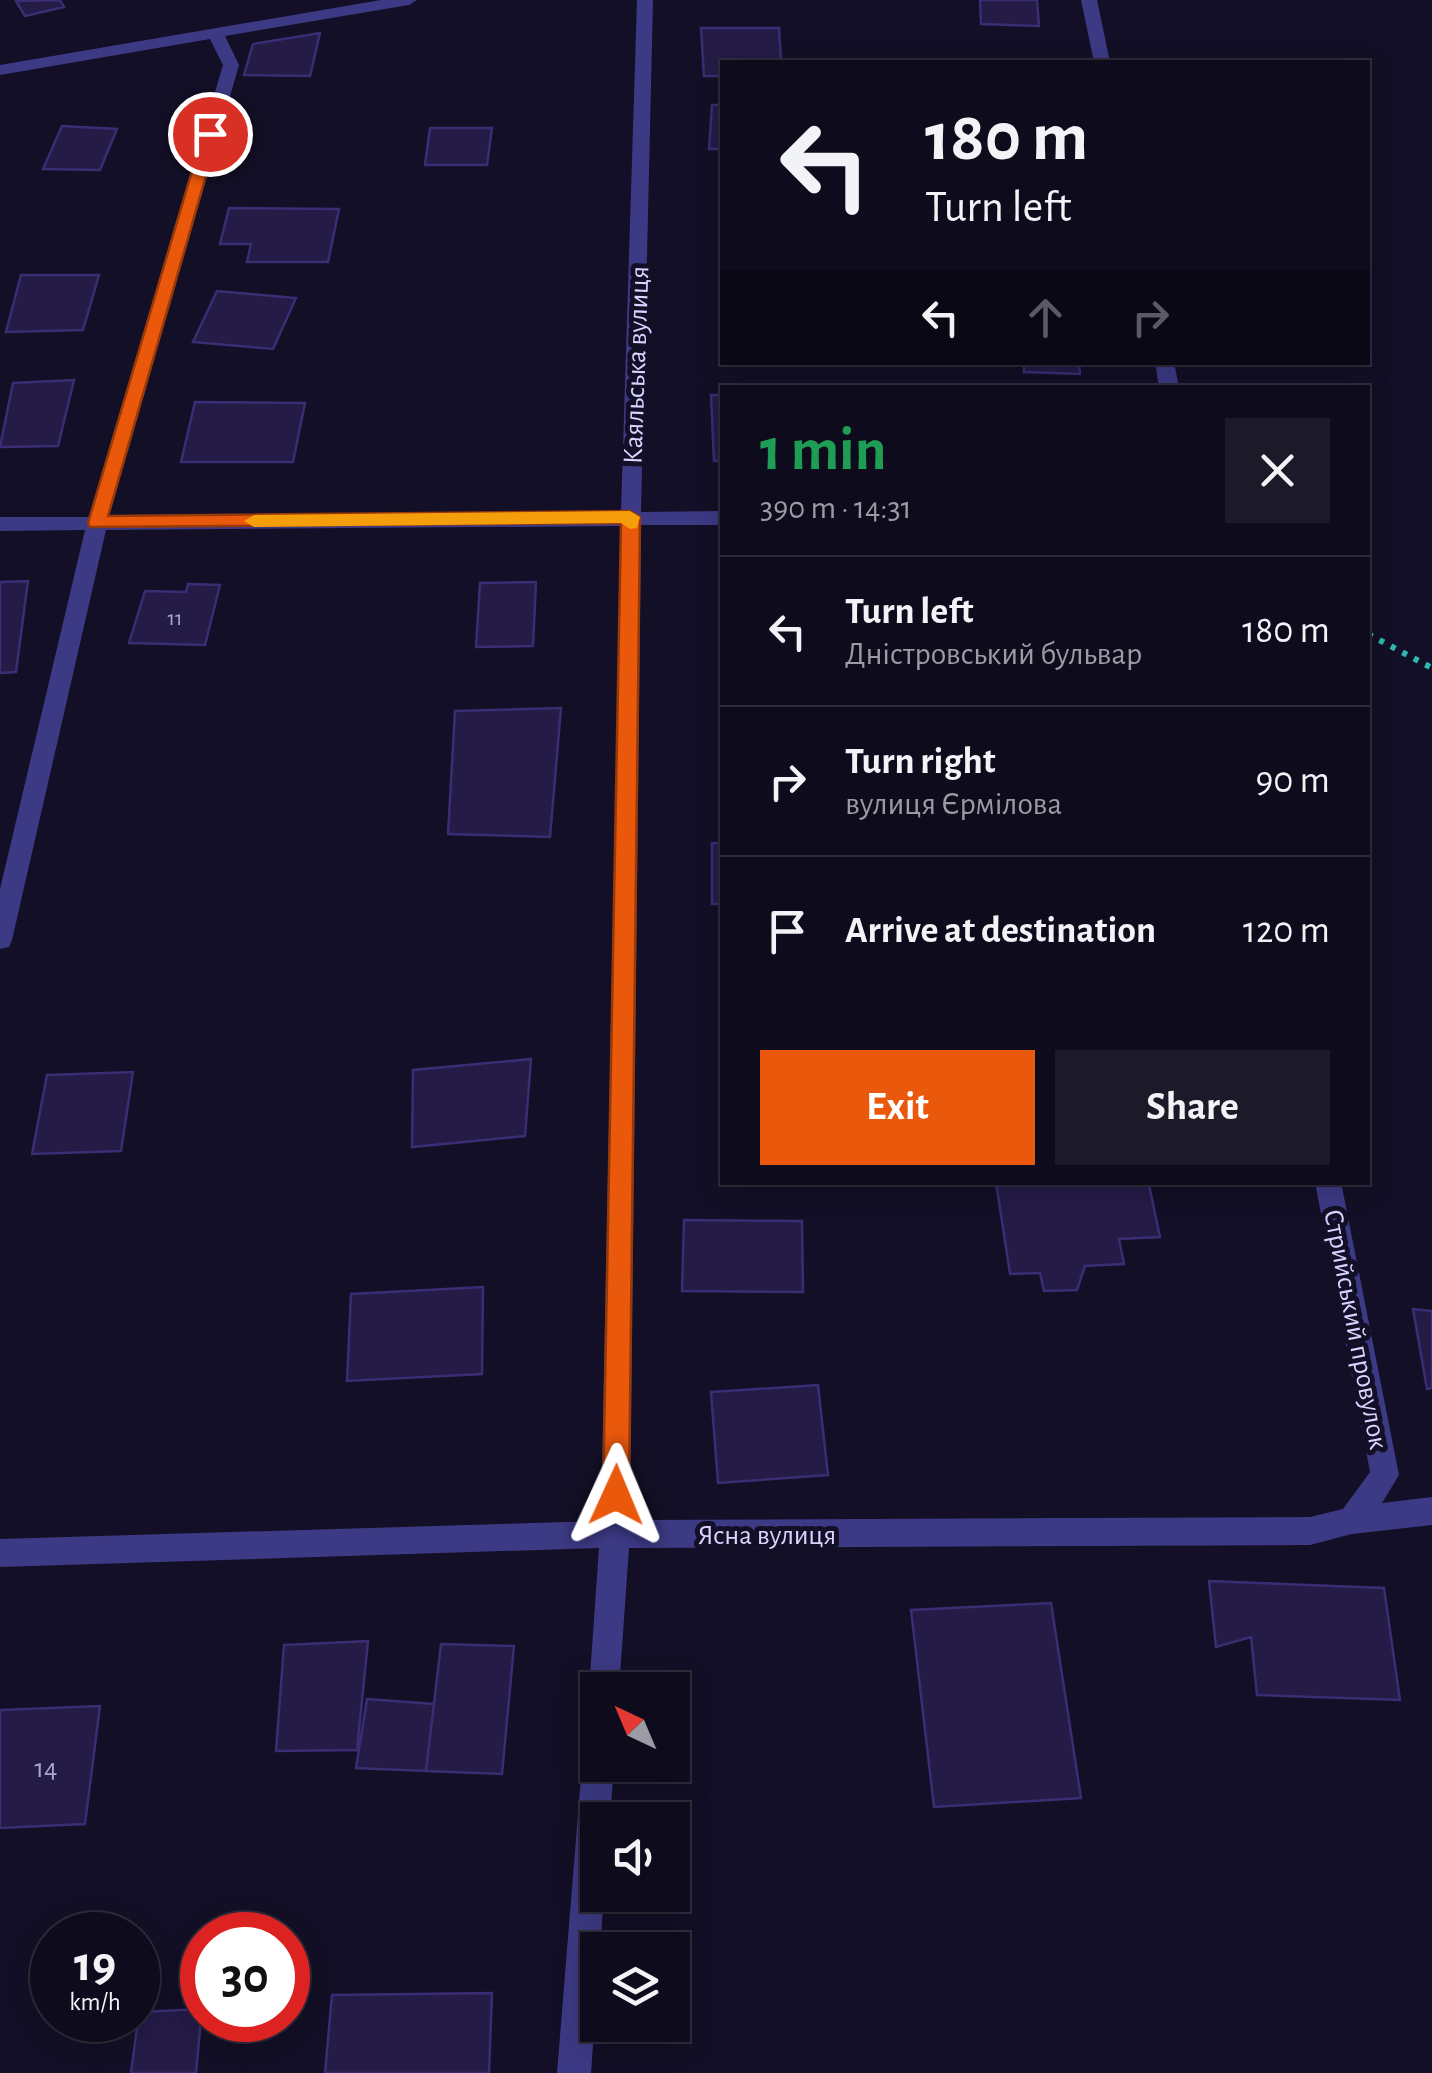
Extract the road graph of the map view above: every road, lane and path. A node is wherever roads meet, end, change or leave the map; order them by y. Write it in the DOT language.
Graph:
graph roads {
  1 [pos="409,0"];
  2 [pos="645,0"];
  3 [pos="1089,0"];
  4 [pos="217,36"];
  5 [pos="1102,60"];
  6 [pos="0,70"];
  7 [pos="630,517"];
  8 [pos="720,518"];
  9 [pos="97,523"];
  10 [pos="0,524"];
  11 [pos="1370,635"];
  12 [pos="1432,668"];
  13 [pos="0,940"];
  14 [pos="1329,1185"];
  15 [pos="1432,1511"];
  16 [pos="1352,1520"];
  17 [pos="616,1534"];
  18 [pos="0,1554"];
  19 [pos="605,1672"];
  20 [pos="597,1782"];
  21 [pos="574,2073"];
  1 -- 4 [label="street"];
  2 -- 7 [label="street, Каяльська вулиця"];
  3 -- 5 [label="street"];
  4 -- 6 [label="street"];
  4 -- 9 [label="street"];
  7 -- 8 [label="street"];
  7 -- 9 [label="street"];
  7 -- 17 [label="street, Каяльська вулиця"];
  9 -- 10 [label="street"];
  9 -- 13 [label="street"];
  11 -- 12 [label="path"];
  14 -- 16 [label="street, Стрийський провулок"];
  15 -- 16 [label="street, Ясна вулиця"];
  16 -- 17 [label="street, Ясна вулиця"];
  17 -- 18 [label="street, Ясна вулиця"];
  17 -- 19 [label="street, Каяльська вулиця"];
  20 -- 21 [label="street"];
}
